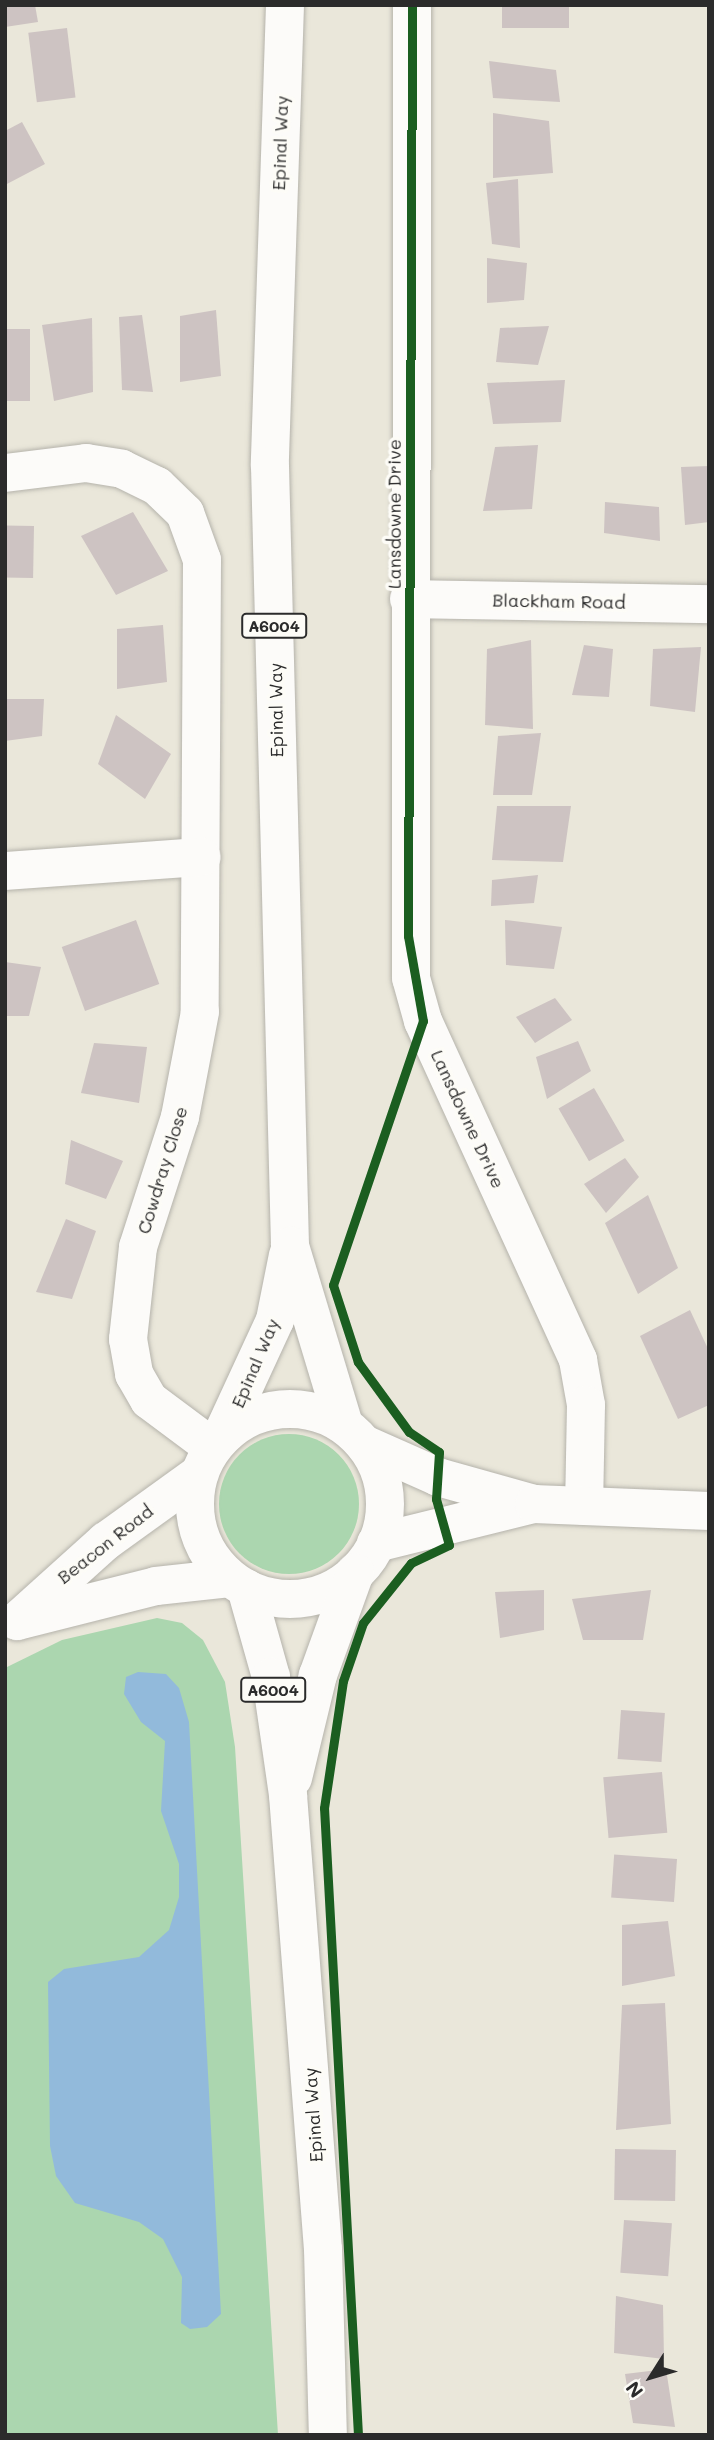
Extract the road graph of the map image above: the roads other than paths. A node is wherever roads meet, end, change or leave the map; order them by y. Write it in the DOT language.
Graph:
graph roads {
  1 [pos="285,5"];
  2 [pos="412,5"];
  3 [pos="5,473"];
  4 [pos="410,599"];
  5 [pos="709,604"];
  6 [pos="202,857"];
  7 [pos="5,871"];
  8 [pos="290,1246"];
  9 [pos="354,1434"];
  10 [pos="211,1453"];
  11 [pos="534,1504"];
  12 [pos="584,1506"];
  13 [pos="709,1511"];
  14 [pos="366,1558"];
  15 [pos="238,1583"];
  16 [pos="11,1624"];
  17 [pos="288,1795"];
  18 [pos="328,2435"];
  1 -- 8 [label="street, Epinal Way / A6004"];
  2 -- 4 [label="street, Lansdowne Drive"];
  3 -- 6 [label="street, Cowdray Close"];
  4 -- 5 [label="street, Blackham Road"];
  4 -- 12 [label="street, Lansdowne Drive"];
  6 -- 7 [label="street"];
  6 -- 10 [label="street, Cowdray Close"];
  8 -- 9 [label="street, Epinal Way / A6004"];
  8 -- 10 [label="street, Epinal Way / A6004"];
  9 -- 10 [label="street"];
  9 -- 11 [label="street"];
  9 -- 14 [label="street"];
  10 -- 15 [label="street"];
  10 -- 16 [label="street, Beacon Road"];
  11 -- 12 [label="street"];
  11 -- 14 [label="street"];
  12 -- 13 [label="street"];
  14 -- 15 [label="street"];
  14 -- 17 [label="street, Epinal Way / A6004"];
  15 -- 16 [label="street, Beacon Road"];
  15 -- 17 [label="street, Epinal Way / A6004"];
  17 -- 18 [label="street, Epinal Way / A6004"];
}
